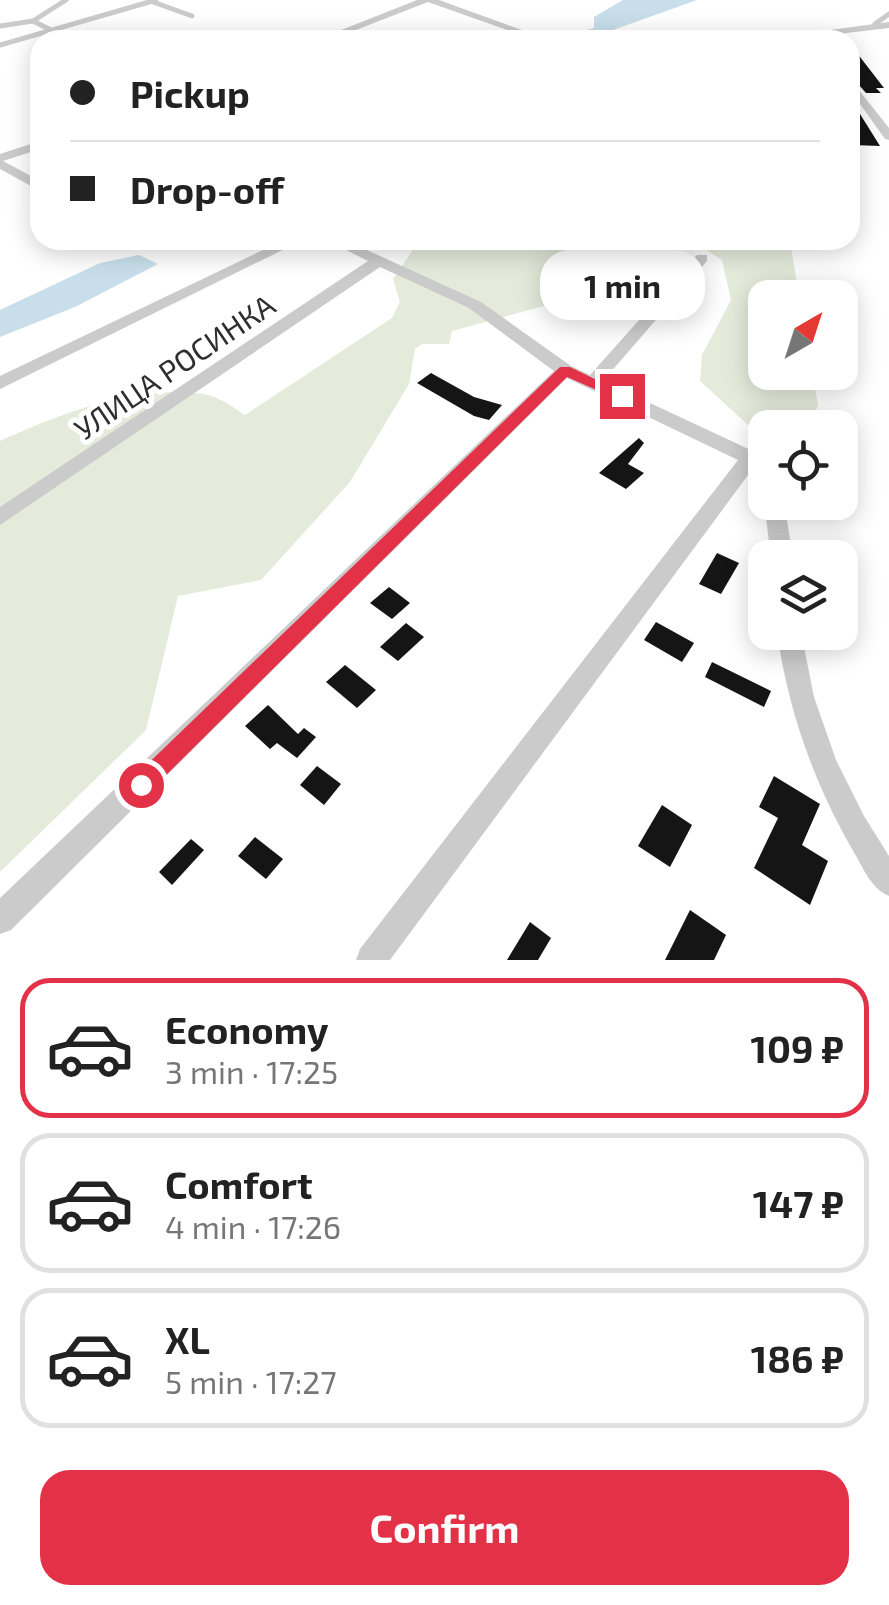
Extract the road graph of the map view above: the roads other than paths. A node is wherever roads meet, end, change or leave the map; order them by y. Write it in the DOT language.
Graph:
graph roads {
  1 [pos="66,0"];
  2 [pos="427,0"];
  3 [pos="154,1"];
  4 [pos="889,14"];
  5 [pos="192,16"];
  6 [pos="33,21"];
  7 [pos="875,24"];
  8 [pos="889,25"];
  9 [pos="0,26"];
  10 [pos="52,30"];
  11 [pos="348,30"];
  12 [pos="513,30"];
  13 [pos="847,30"];
  14 [pos="30,37"];
  15 [pos="0,46"];
  16 [pos="860,96"];
  17 [pos="889,136"];
  18 [pos="30,148"];
  19 [pos="0,161"];
  20 [pos="30,180"];
  21 [pos="275,250"];
  22 [pos="359,251"];
  23 [pos="702,258"];
  24 [pos="380,260"];
  25 [pos="565,370"];
  26 [pos="594,382"];
  27 [pos="0,384"];
  28 [pos="748,461"];
  29 [pos="748,478"];
  30 [pos="0,517"];
  31 [pos="794,650"];
  32 [pos="889,881"];
  33 [pos="0,920"];
  34 [pos="371,960"];
  1 -- 6 [label="lane"];
  2 -- 11 [label="street"];
  2 -- 12 [label="street"];
  3 -- 5 [label="lane"];
  3 -- 10 [label="lane"];
  4 -- 7 [label="lane"];
  6 -- 9 [label="lane"];
  6 -- 10 [label="lane"];
  7 -- 8 [label="street"];
  7 -- 13 [label="street"];
  14 -- 15 [label="lane"];
  16 -- 17 [label="street"];
  18 -- 19 [label="street"];
  19 -- 20 [label="street"];
  21 -- 27 [label="street"];
  22 -- 24 [label="street"];
  23 -- 26 [label="street"];
  24 -- 25 [label="street"];
  24 -- 30 [label="street, УЛИЦА РОСИНКА"];
  25 -- 26 [label="street"];
  25 -- 33 [label="street"];
  26 -- 28 [label="street"];
  29 -- 34 [label="street"];
  31 -- 32 [label="street"];
}
